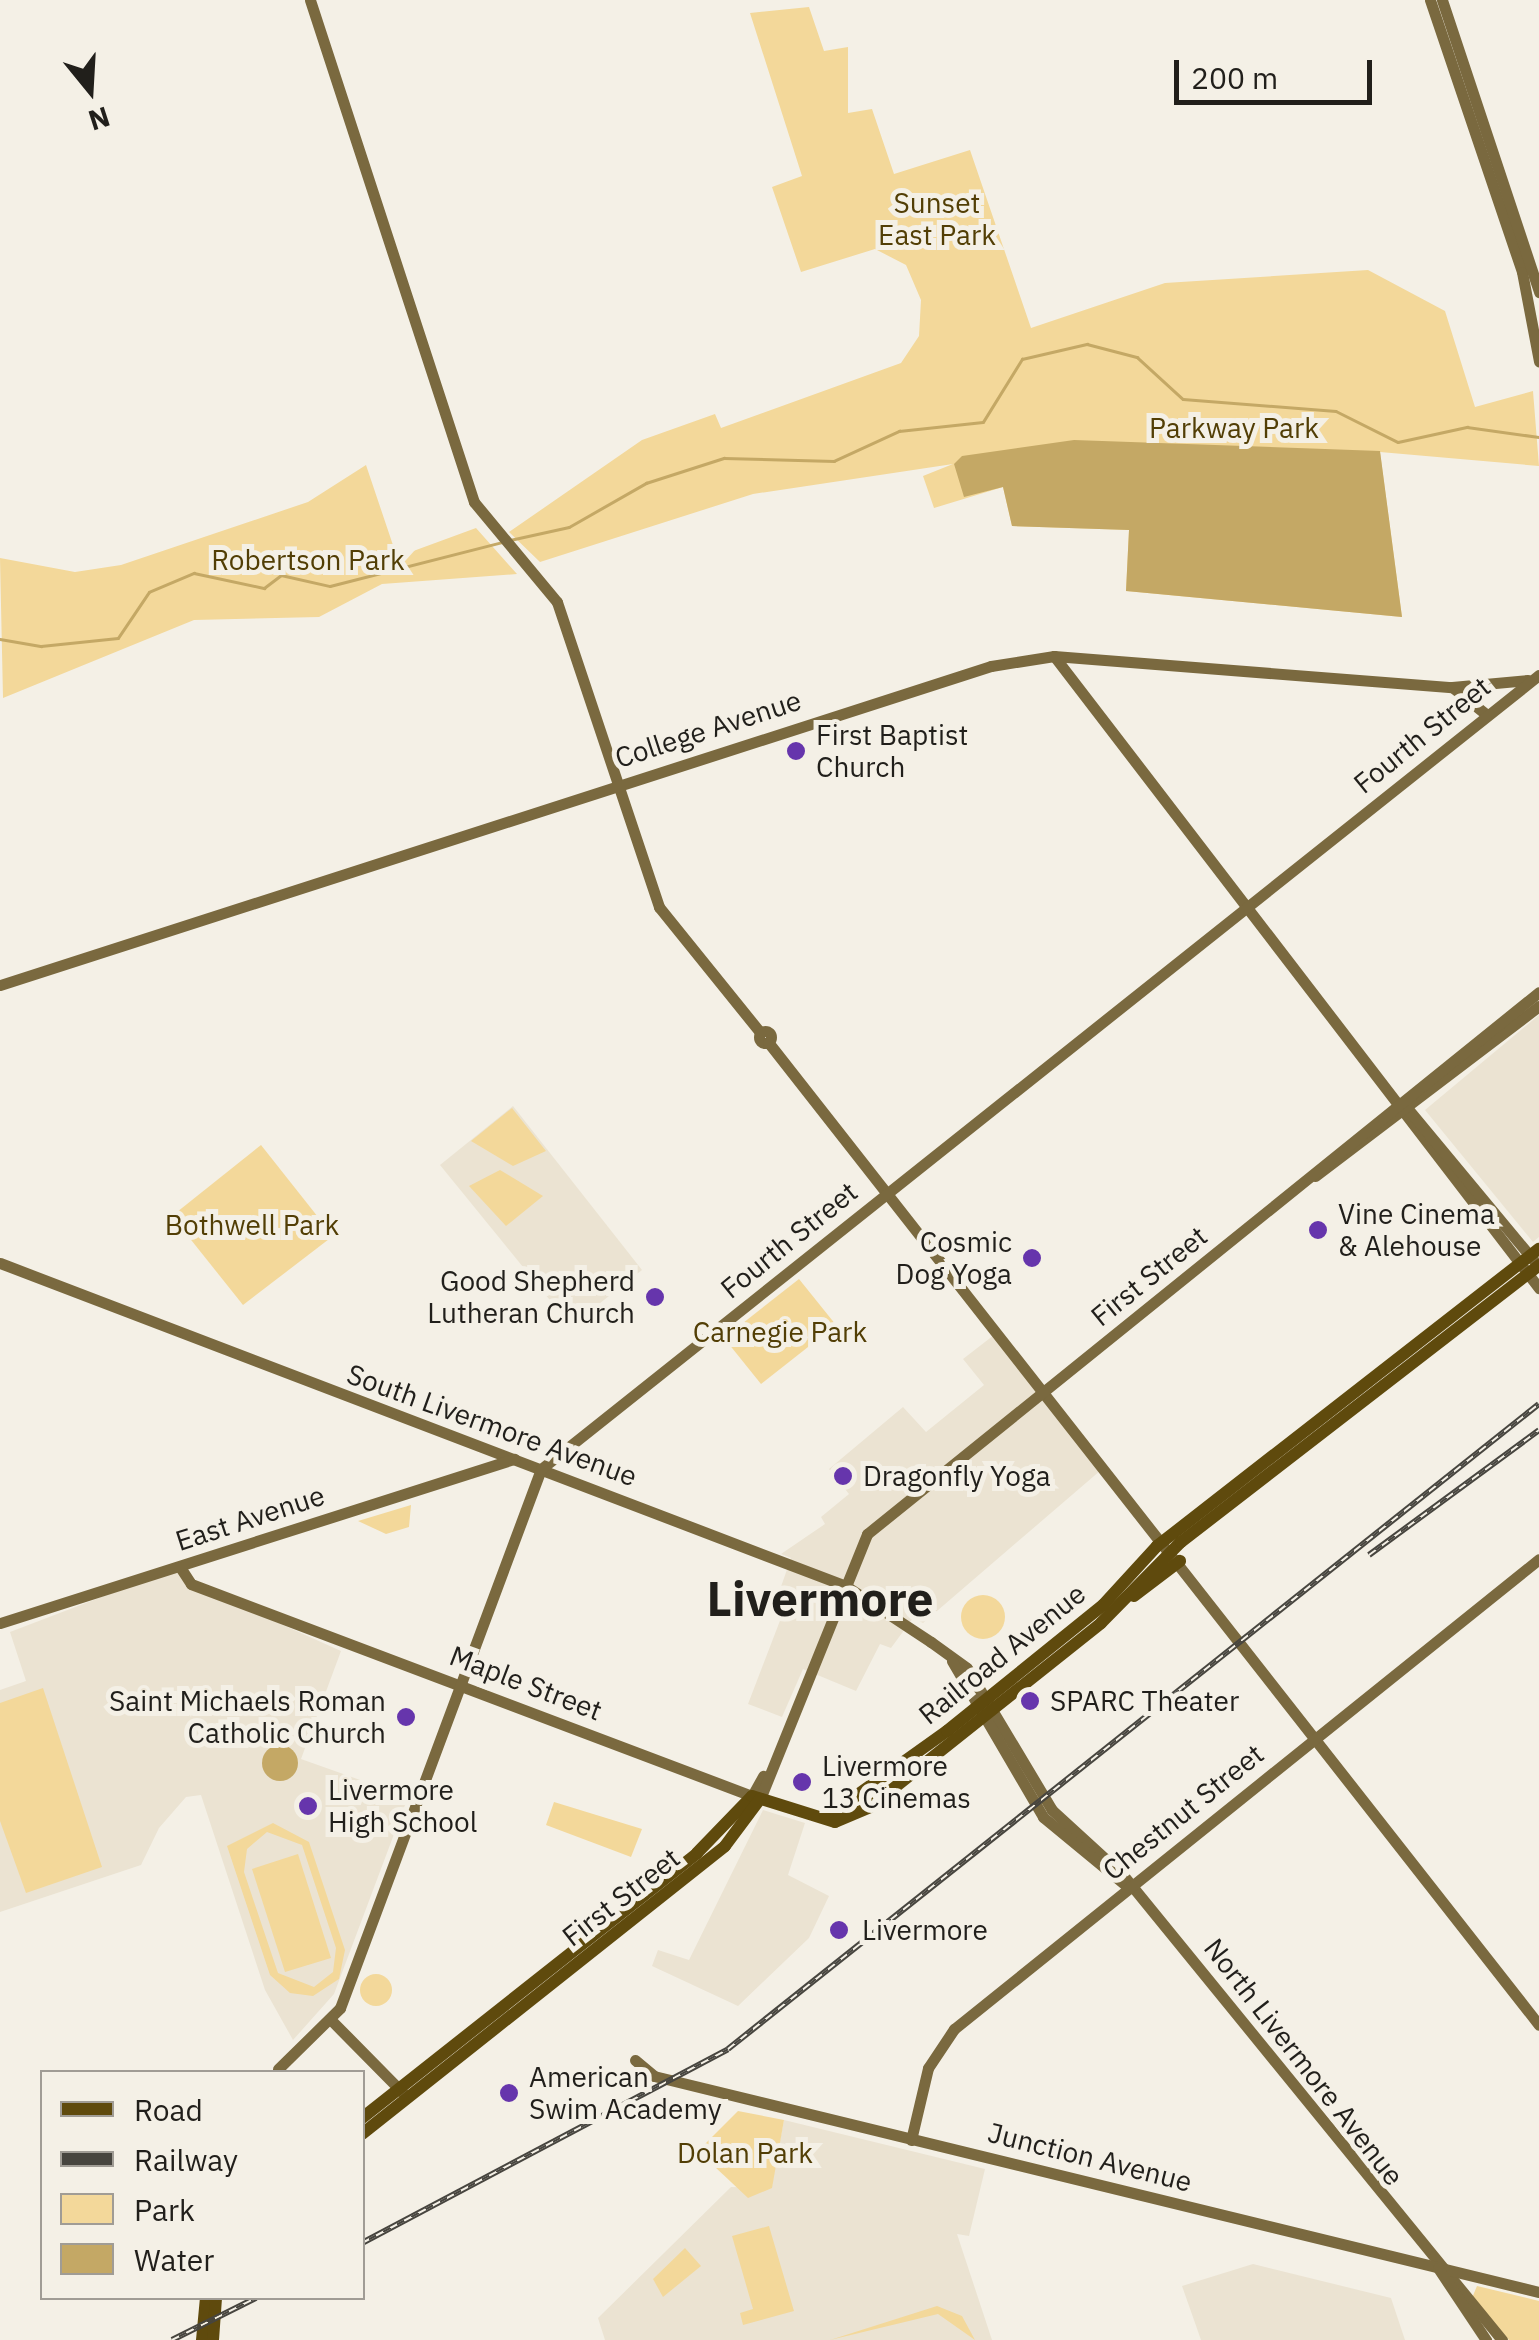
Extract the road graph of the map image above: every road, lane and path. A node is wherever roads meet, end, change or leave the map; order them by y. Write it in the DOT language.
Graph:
graph roads {
  1 [pos="310,0"];
  2 [pos="1430,0"];
  3 [pos="1442,0"];
  4 [pos="1539,292"];
  5 [pos="1539,361"];
  6 [pos="1054,656"];
  7 [pos="1536,677"];
  8 [pos="1475,685"];
  9 [pos="1452,687"];
  10 [pos="1487,715"];
  11 [pos="618,784"];
  12 [pos="1246,907"];
  13 [pos="0,984"];
  14 [pos="1539,992"];
  15 [pos="1539,1006"];
  16 [pos="1405,1104"];
  17 [pos="886,1194"];
  18 [pos="0,1263"];
  19 [pos="1534,1263"];
  20 [pos="1539,1288"];
  21 [pos="1046,1392"];
  22 [pos="514,1459"];
  23 [pos="542,1469"];
  24 [pos="1172,1550"];
  25 [pos="1539,1559"];
  26 [pos="198,1561"];
  27 [pos="180,1567"];
  28 [pos="846,1586"];
  29 [pos="211,1590"];
  30 [pos="0,1623"];
  31 [pos="463,1685"];
  32 [pos="985,1709"];
  33 [pos="1312,1741"];
  34 [pos="756,1797"];
  35 [pos="825,1818"];
  36 [pos="1129,1888"];
  37 [pos="331,2020"];
  38 [pos="1539,2025"];
  39 [pos="635,2060"];
  40 [pos="278,2068"];
  41 [pos="403,2093"];
  42 [pos="365,2116"];
  43 [pos="365,2131"];
  44 [pos="912,2140"];
  45 [pos="1438,2268"];
  46 [pos="1492,2281"];
  47 [pos="1539,2292"];
  48 [pos="209,2300"];
  49 [pos="209,2300"];
  50 [pos="1474,2306"];
  51 [pos="202,2340"];
  52 [pos="213,2340"];
  53 [pos="1486,2340"];
  54 [pos="1502,2340"];
  1 -- 11 [label="street"];
  2 -- 5 [label="street"];
  3 -- 4 [label="street"];
  6 -- 9 [label="street, College Avenue"];
  6 -- 11 [label="street, College Avenue"];
  6 -- 12 [label="street"];
  7 -- 8 [label="street, College Avenue"];
  7 -- 10 [label="street, Fourth Street"];
  8 -- 9 [label="street, College Avenue"];
  8 -- 10 [label="street"];
  9 -- 10 [label="street"];
  10 -- 12 [label="street, Fourth Street"];
  11 -- 13 [label="street, College Avenue"];
  11 -- 17 [label="street"];
  12 -- 16 [label="street"];
  12 -- 17 [label="street, Fourth Street"];
  14 -- 16 [label="street, First Street"];
  15 -- 16 [label="street, First Street"];
  16 -- 19 [label="street"];
  16 -- 21 [label="street, First Street"];
  17 -- 21 [label="street"];
  17 -- 23 [label="street, Fourth Street"];
  18 -- 22 [label="street, South Livermore Avenue"];
  19 -- 20 [label="street"];
  19 -- 24 [label="main road, Railroad Avenue"];
  21 -- 24 [label="street"];
  21 -- 28 [label="street, First Street"];
  22 -- 23 [label="street, South Livermore Avenue"];
  22 -- 26 [label="street, East Avenue"];
  23 -- 28 [label="street, South Livermore Avenue"];
  23 -- 31 [label="street"];
  24 -- 32 [label="main road, Railroad Avenue"];
  24 -- 32 [label="main road, Railroad Avenue"];
  24 -- 33 [label="street"];
  25 -- 33 [label="street, Chestnut Street"];
  26 -- 27 [label="street, East Avenue"];
  26 -- 29 [label="street"];
  27 -- 29 [label="street, Maple Street"];
  27 -- 30 [label="street, East Avenue"];
  28 -- 32 [label="street, South Livermore Avenue"];
  28 -- 34 [label="street, First Street"];
  29 -- 31 [label="street, Maple Street"];
  31 -- 34 [label="street, Maple Street"];
  31 -- 37 [label="street"];
  32 -- 35 [label="main road, Railroad Avenue"];
  32 -- 36 [label="street, North Livermore Avenue"];
  33 -- 36 [label="street, Chestnut Street"];
  33 -- 38 [label="street"];
  34 -- 35 [label="main road, Maple Street"];
  34 -- 41 [label="main road, First Street"];
  36 -- 44 [label="street, Chestnut Street"];
  36 -- 45 [label="street, North Livermore Avenue"];
  37 -- 40 [label="street"];
  37 -- 41 [label="street"];
  39 -- 44 [label="street, Junction Avenue"];
  41 -- 42 [label="main road, First Street"];
  41 -- 43 [label="main road, First Street"];
  44 -- 45 [label="street, Junction Avenue"];
  45 -- 46 [label="street, Junction Avenue"];
  45 -- 50 [label="street, North Livermore Avenue"];
  45 -- 53 [label="street, North Livermore Avenue"];
  46 -- 47 [label="street, Junction Avenue"];
  46 -- 50 [label="street"];
  48 -- 51 [label="main road"];
  49 -- 52 [label="main road"];
  50 -- 54 [label="street, North Livermore Avenue"];
}
